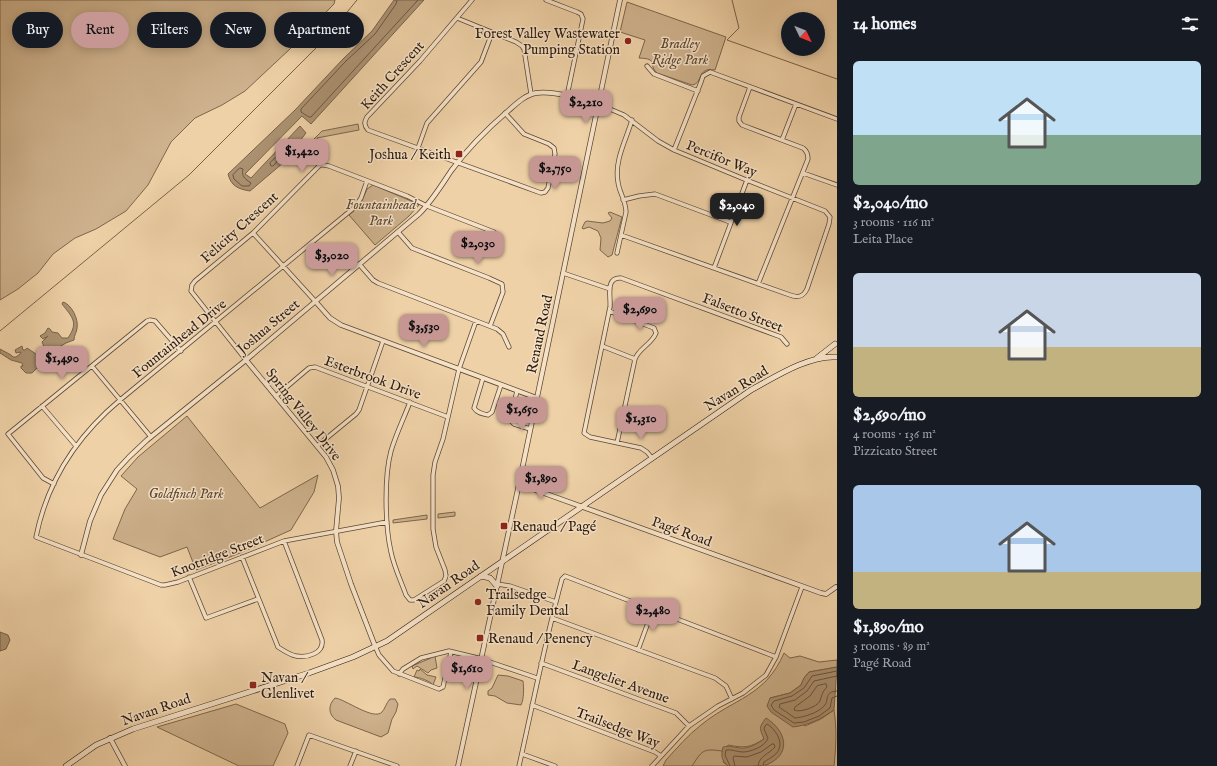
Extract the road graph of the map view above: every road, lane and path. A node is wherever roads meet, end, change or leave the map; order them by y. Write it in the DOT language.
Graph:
graph roads {
  1 [pos="472,0"];
  2 [pos="546,0"];
  3 [pos="620,0"];
  4 [pos="456,18"];
  5 [pos="492,33"];
  6 [pos="647,66"];
  7 [pos="750,87"];
  8 [pos="698,91"];
  9 [pos="530,94"];
  10 [pos="568,96"];
  11 [pos="598,104"];
  12 [pos="796,104"];
  13 [pos="505,113"];
  14 [pos="837,119"];
  15 [pos="632,120"];
  16 [pos="782,140"];
  17 [pos="418,148"];
  18 [pos="674,150"];
  19 [pos="458,163"];
  20 [pos="802,173"];
  21 [pos="747,180"];
  22 [pos="367,181"];
  23 [pos="837,185"];
  24 [pos="793,198"];
  25 [pos="623,200"];
  26 [pos="426,206"];
  27 [pos="730,222"];
  28 [pos="398,232"];
  29 [pos="253,233"];
  30 [pos="621,235"];
  31 [pos="500,245"];
  32 [pos="617,253"];
  33 [pos="360,264"];
  34 [pos="284,266"];
  35 [pos="714,268"];
  36 [pos="563,273"];
  37 [pos="758,284"];
  38 [pos="610,289"];
  39 [pos="315,301"];
  40 [pos="609,311"];
  41 [pos="476,321"];
  42 [pos="216,322"];
  43 [pos="490,326"];
  44 [pos="383,341"];
  45 [pos="836,343"];
  46 [pos="787,344"];
  47 [pos="509,346"];
  48 [pos="602,346"];
  49 [pos="181,351"];
  50 [pos="837,357"];
  51 [pos="635,358"];
  52 [pos="246,360"];
  53 [pos="814,360"];
  54 [pos="92,366"];
  55 [pos="459,369"];
  56 [pos="483,378"];
  57 [pos="500,385"];
  58 [pos="367,386"];
  59 [pos="517,391"];
  60 [pos="276,396"];
  61 [pos="537,398"];
  62 [pos="120,400"];
  63 [pos="410,402"];
  64 [pos="42,406"];
  65 [pos="448,417"];
  66 [pos="530,429"];
  67 [pos="150,437"];
  68 [pos="617,443"];
  69 [pos="76,446"];
  70 [pos="317,446"];
  71 [pos="652,458"];
  72 [pos="54,484"];
  73 [pos="519,484"];
  74 [pos="582,506"];
  75 [pos="387,522"];
  76 [pos="336,531"];
  77 [pos="36,538"];
  78 [pos="284,541"];
  79 [pos="81,555"];
  80 [pos="242,557"];
  81 [pos="502,561"];
  82 [pos="480,576"];
  83 [pos="189,577"];
  84 [pos="497,585"];
  85 [pos="802,587"];
  86 [pos="836,587"];
  87 [pos="258,599"];
  88 [pos="556,602"];
  89 [pos="654,609"];
  90 [pos="552,618"];
  91 [pos="375,646"];
  92 [pos="638,650"];
  93 [pos="451,652"];
  94 [pos="776,657"];
  95 [pos="482,659"];
  96 [pos="541,663"];
  97 [pos="399,674"];
  98 [pos="538,678"];
  99 [pos="732,699"];
  100 [pos="532,705"];
  101 [pos="689,726"];
  102 [pos="110,738"];
  103 [pos="356,751"];
  104 [pos="522,754"];
  105 [pos="661,756"];
  106 [pos="66,766"];
  107 [pos="125,766"];
  108 [pos="297,766"];
  109 [pos="350,766"];
  110 [pos="397,766"];
  111 [pos="458,766"];
  112 [pos="519,766"];
  113 [pos="555,766"];
  114 [pos="652,766"];
  1 -- 4 [label="street, Keith Crescent"];
  2 -- 10 [label="street"];
  3 -- 11 [label="street, Renaud Road"];
  4 -- 5 [label="street"];
  4 -- 17 [label="street, Keith Crescent"];
  5 -- 9 [label="street"];
  5 -- 17 [label="street"];
  6 -- 8 [label="street"];
  7 -- 8 [label="street"];
  7 -- 12 [label="street"];
  7 -- 16 [label="street"];
  8 -- 18 [label="street"];
  9 -- 10 [label="street"];
  9 -- 13 [label="street, Joshua Street"];
  10 -- 11 [label="street"];
  11 -- 15 [label="street, Percifor Way"];
  11 -- 36 [label="street, Renaud Road"];
  12 -- 14 [label="street"];
  12 -- 16 [label="street"];
  13 -- 19 [label="street, Joshua Street"];
  13 -- 19 [label="street, Keith Crescent"];
  15 -- 18 [label="street, Percifor Way"];
  15 -- 25 [label="street"];
  16 -- 20 [label="street"];
  17 -- 19 [label="street, Keith Crescent"];
  18 -- 21 [label="street, Percifor Way"];
  19 -- 26 [label="street, Joshua Street"];
  20 -- 23 [label="street"];
  20 -- 24 [label="street"];
  21 -- 24 [label="street, Percifor Way"];
  21 -- 27 [label="street"];
  22 -- 26 [label="street, Felicity Crescent"];
  22 -- 29 [label="street, Felicity Crescent"];
  22 -- 34 [label="street, Fountainhead Drive"];
  24 -- 37 [label="street"];
  24 -- 37 [label="street, Percifor Way"];
  25 -- 27 [label="street"];
  25 -- 30 [label="street"];
  26 -- 28 [label="street, Joshua Street"];
  26 -- 31 [label="street, Felicity Crescent"];
  27 -- 35 [label="street"];
  28 -- 33 [label="street, Joshua Street"];
  28 -- 43 [label="street"];
  29 -- 34 [label="street"];
  29 -- 42 [label="street, Felicity Crescent"];
  30 -- 32 [label="street"];
  30 -- 35 [label="street, Percifor Way"];
  33 -- 39 [label="street, Joshua Street"];
  33 -- 41 [label="street"];
  34 -- 39 [label="street"];
  34 -- 42 [label="street, Fountainhead Drive"];
  35 -- 37 [label="street, Percifor Way"];
  36 -- 38 [label="street"];
  36 -- 61 [label="street, Renaud Road"];
  38 -- 40 [label="street"];
  38 -- 46 [label="street, Falsetto Street"];
  39 -- 44 [label="street"];
  39 -- 52 [label="street, Joshua Street"];
  40 -- 48 [label="street"];
  40 -- 51 [label="street"];
  41 -- 43 [label="street"];
  41 -- 55 [label="street"];
  42 -- 49 [label="street, Fountainhead Drive"];
  42 -- 52 [label="street, Felicity Crescent"];
  43 -- 47 [label="street"];
  44 -- 55 [label="street"];
  44 -- 58 [label="street"];
  45 -- 50 [label="main road"];
  45 -- 53 [label="main road, Navan Road"];
  48 -- 51 [label="street"];
  48 -- 68 [label="street"];
  49 -- 54 [label="street"];
  49 -- 62 [label="street, Fountainhead Drive"];
  50 -- 53 [label="main road, Navan Road"];
  51 -- 68 [label="street"];
  52 -- 60 [label="street, Spring Valley Drive"];
  52 -- 67 [label="street, Joshua Street"];
  53 -- 71 [label="main road, Navan Road"];
  54 -- 62 [label="street"];
  54 -- 64 [label="street"];
  55 -- 56 [label="street"];
  55 -- 65 [label="street"];
  56 -- 57 [label="street"];
  56 -- 57 [label="street"];
  57 -- 59 [label="street"];
  58 -- 60 [label="street, Esterbrook Drive"];
  58 -- 63 [label="street, Esterbrook Drive"];
  58 -- 70 [label="street"];
  59 -- 61 [label="street"];
  59 -- 66 [label="street"];
  60 -- 70 [label="street, Spring Valley Drive"];
  61 -- 66 [label="street, Renaud Road"];
  62 -- 67 [label="street"];
  62 -- 69 [label="street, Fountainhead Drive"];
  63 -- 65 [label="street, Esterbrook Drive"];
  63 -- 75 [label="street"];
  64 -- 69 [label="street"];
  64 -- 72 [label="street"];
  65 -- 75 [label="street"];
  66 -- 73 [label="street, Renaud Road"];
  67 -- 79 [label="street, Joshua Street"];
  68 -- 71 [label="street"];
  69 -- 72 [label="street, Fountainhead Drive"];
  70 -- 76 [label="street, Spring Valley Drive"];
  71 -- 74 [label="main road, Navan Road"];
  72 -- 77 [label="street, Fountainhead Drive"];
  73 -- 74 [label="street, Pagé Road"];
  73 -- 81 [label="street, Renaud Road"];
  74 -- 81 [label="main road, Navan Road"];
  74 -- 85 [label="street, Pagé Road"];
  75 -- 76 [label="street, Knotridge Street"];
  76 -- 78 [label="street, Knotridge Street"];
  76 -- 91 [label="street, Spring Valley Drive"];
  77 -- 79 [label="street, Knotridge Street"];
  78 -- 80 [label="street, Knotridge Street"];
  78 -- 87 [label="street"];
  79 -- 83 [label="street, Knotridge Street"];
  80 -- 83 [label="street, Knotridge Street"];
  80 -- 87 [label="street"];
  81 -- 82 [label="main road, Navan Road"];
  81 -- 84 [label="street, Renaud Road"];
  82 -- 84 [label="main road"];
  82 -- 91 [label="main road, Navan Road"];
  83 -- 87 [label="street"];
  84 -- 88 [label="street"];
  84 -- 95 [label="street, Renaud Road"];
  85 -- 86 [label="street, Pagé Road"];
  85 -- 94 [label="street, Trailsedge Way"];
  88 -- 89 [label="street"];
  88 -- 90 [label="street"];
  89 -- 92 [label="street"];
  89 -- 94 [label="street"];
  90 -- 92 [label="street"];
  90 -- 96 [label="street"];
  91 -- 97 [label="street"];
  91 -- 102 [label="main road, Navan Road"];
  92 -- 99 [label="street"];
  93 -- 95 [label="street"];
  93 -- 97 [label="street"];
  93 -- 97 [label="street"];
  94 -- 99 [label="street, Trailsedge Way"];
  95 -- 98 [label="street"];
  95 -- 111 [label="street, Renaud Road"];
  96 -- 98 [label="street"];
  96 -- 101 [label="street, Langelier Avenue"];
  98 -- 100 [label="street"];
  99 -- 101 [label="street, Trailsedge Way"];
  100 -- 104 [label="street"];
  100 -- 105 [label="street, Trailsedge Way"];
  101 -- 105 [label="street, Trailsedge Way"];
  102 -- 106 [label="main road, Navan Road"];
  102 -- 107 [label="street"];
  103 -- 108 [label="street"];
  103 -- 109 [label="street"];
  103 -- 110 [label="street"];
  104 -- 112 [label="street"];
  104 -- 113 [label="street"];
  105 -- 114 [label="street"];
}
